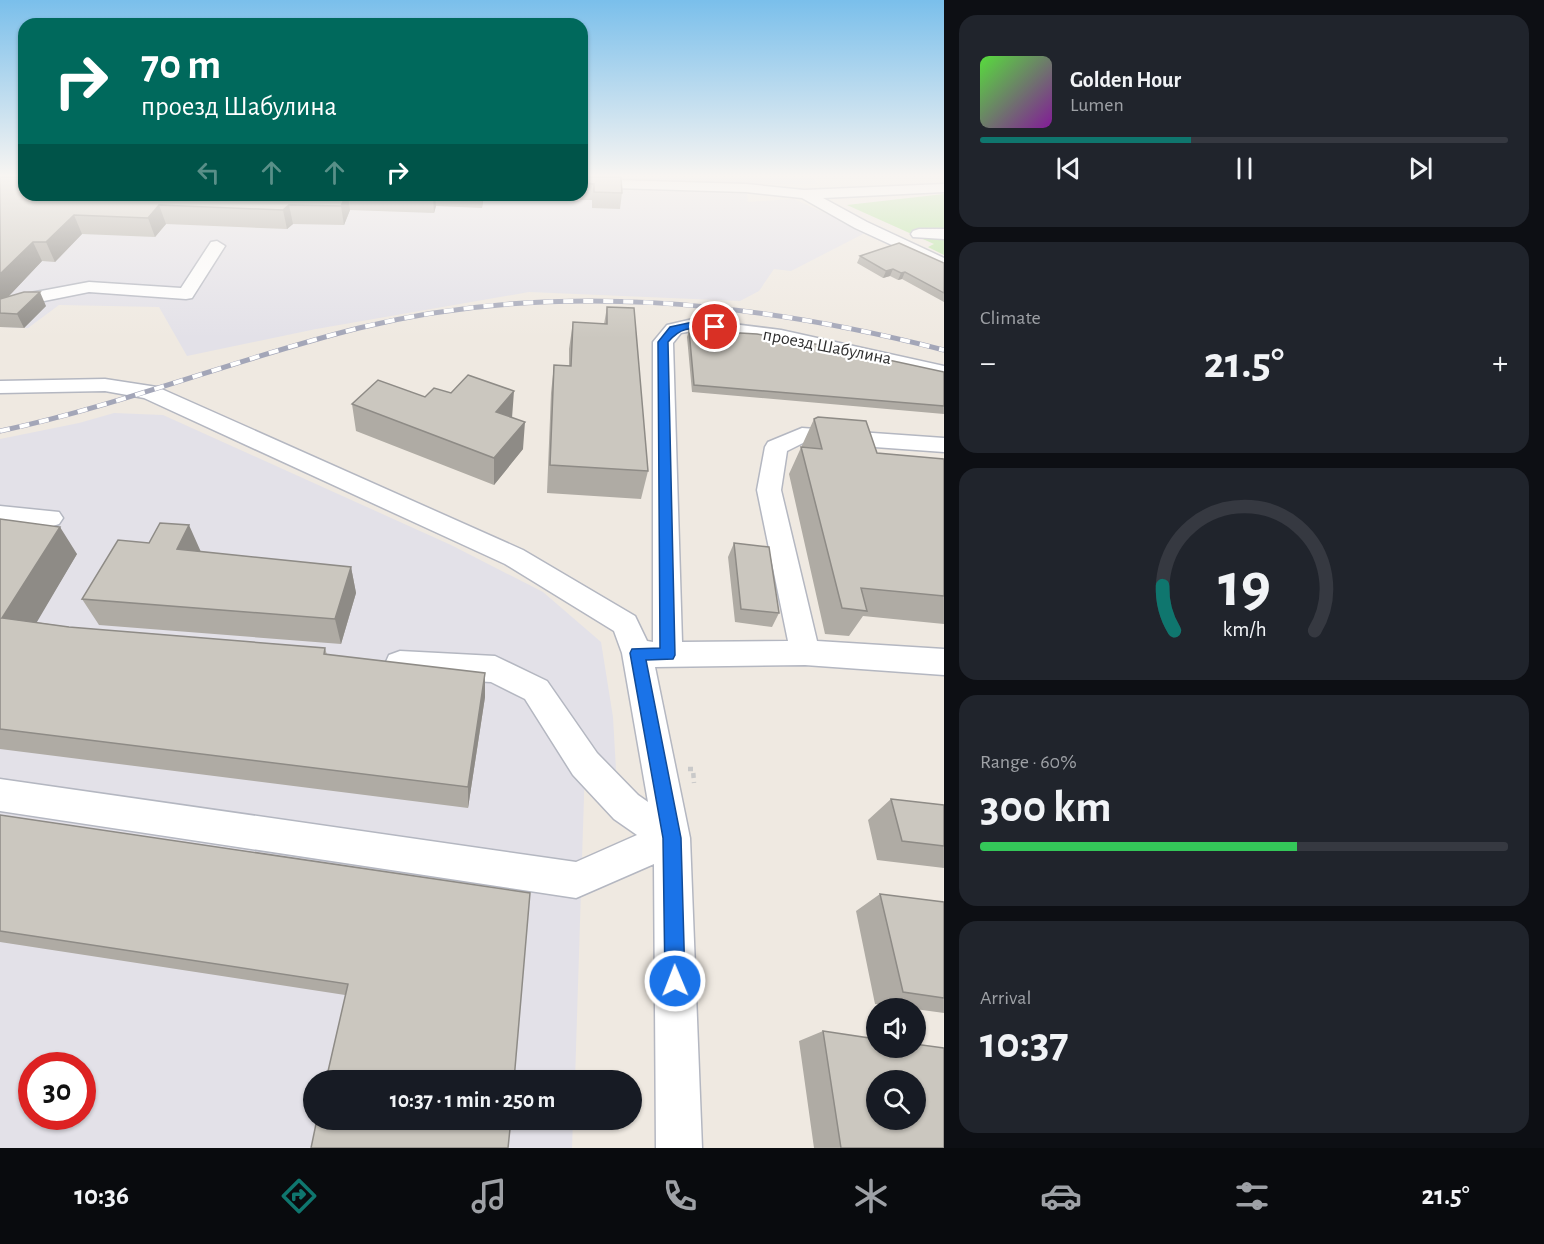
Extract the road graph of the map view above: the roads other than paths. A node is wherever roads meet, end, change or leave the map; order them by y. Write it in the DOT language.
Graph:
graph roads {
  1 [pos="873,231"];
  2 [pos="919,234"];
  3 [pos="944,234"];
  4 [pos="217,246"];
  5 [pos="944,264"];
  6 [pos="0,307"];
  7 [pos="944,372"];
  8 [pos="0,387"];
  9 [pos="944,445"];
  10 [pos="0,515"];
  11 [pos="50,518"];
  12 [pos="637,653"];
  13 [pos="805,653"];
  14 [pos="668,655"];
  15 [pos="373,662"];
  16 [pos="944,662"];
  17 [pos="0,795"];
  18 [pos="672,838"];
  19 [pos="679,1148"];
  1 -- 5 [label="street"];
  2 -- 3 [label="street"];
  4 -- 6 [label="street"];
  7 -- 14 [label="street, проезд Шабулина"];
  8 -- 12 [label="street"];
  9 -- 13 [label="street"];
  10 -- 11 [label="street"];
  12 -- 14 [label="street"];
  12 -- 18 [label="street"];
  13 -- 14 [label="street"];
  13 -- 16 [label="street"];
  15 -- 18 [label="street"];
  17 -- 18 [label="street"];
  18 -- 19 [label="street"];
}
